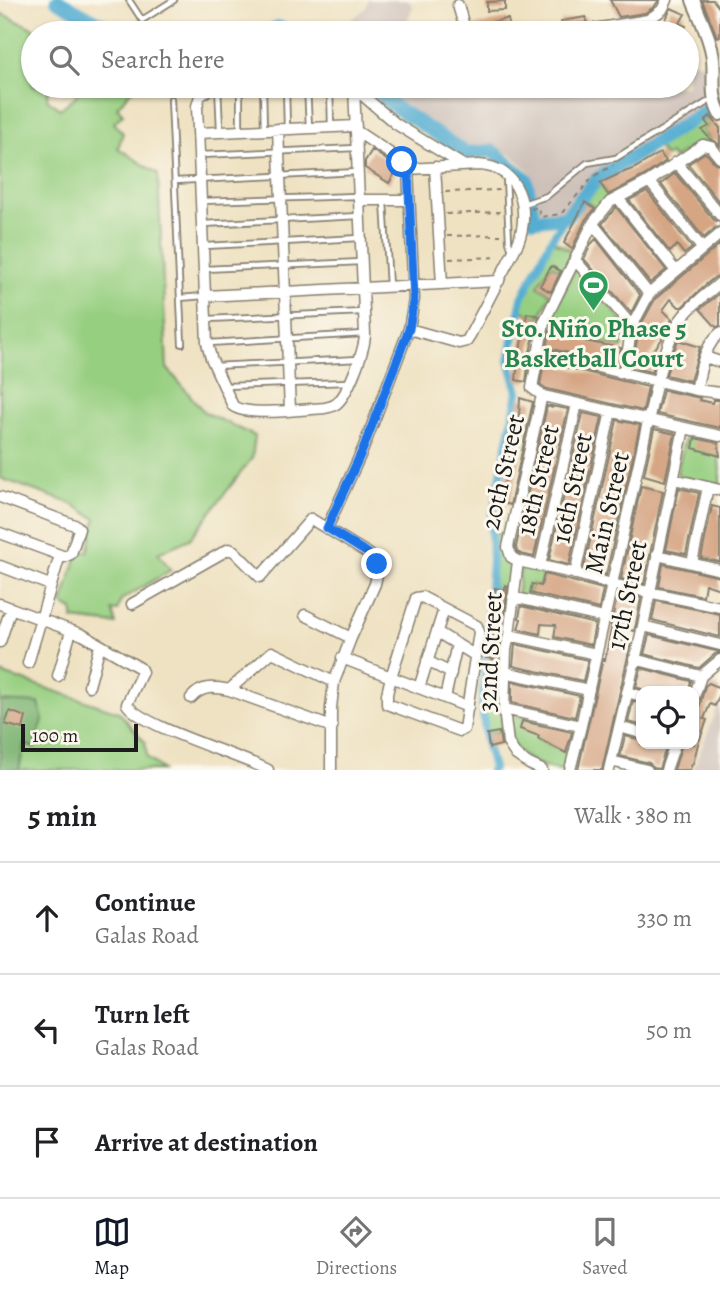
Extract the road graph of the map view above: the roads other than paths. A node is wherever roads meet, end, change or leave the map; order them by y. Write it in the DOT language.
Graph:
graph roads {
  1 [pos="129,0"];
  2 [pos="173,0"];
  3 [pos="667,0"];
  4 [pos="693,0"];
  5 [pos="458,5"];
  6 [pos="463,21"];
  7 [pos="643,21"];
  8 [pos="717,57"];
  9 [pos="200,98"];
  10 [pos="217,98"];
  11 [pos="240,98"];
  12 [pos="263,98"];
  13 [pos="284,98"];
  14 [pos="308,98"];
  15 [pos="330,98"];
  16 [pos="354,98"];
  17 [pos="365,98"];
  18 [pos="714,98"];
  19 [pos="171,99"];
  20 [pos="720,114"];
  21 [pos="331,127"];
  22 [pos="309,128"];
  23 [pos="356,128"];
  24 [pos="283,129"];
  25 [pos="264,130"];
  26 [pos="240,131"];
  27 [pos="220,132"];
  28 [pos="198,133"];
  29 [pos="357,148"];
  30 [pos="279,151"];
  31 [pos="199,155"];
  32 [pos="720,158"];
  33 [pos="676,162"];
  34 [pos="463,166"];
  35 [pos="435,167"];
  36 [pos="408,169"];
  37 [pos="358,172"];
  38 [pos="506,174"];
  39 [pos="280,176"];
  40 [pos="200,180"];
  41 [pos="175,181"];
  42 [pos="649,181"];
  43 [pos="281,198"];
  44 [pos="359,198"];
  45 [pos="618,198"];
  46 [pos="384,200"];
  47 [pos="409,200"];
  48 [pos="201,202"];
  49 [pos="524,204"];
  50 [pos="720,215"];
  51 [pos="360,216"];
  52 [pos="282,220"];
  53 [pos="202,224"];
  54 [pos="593,224"];
  55 [pos="720,234"];
  56 [pos="361,238"];
  57 [pos="512,239"];
  58 [pos="283,242"];
  59 [pos="203,246"];
  60 [pos="702,248"];
  61 [pos="575,260"];
  62 [pos="362,262"];
  63 [pos="284,266"];
  64 [pos="204,269"];
  65 [pos="675,270"];
  66 [pos="499,281"];
  67 [pos="720,283"];
  68 [pos="442,284"];
  69 [pos="413,285"];
  70 [pos="388,287"];
  71 [pos="363,288"];
  72 [pos="285,292"];
  73 [pos="649,293"];
  74 [pos="205,296"];
  75 [pos="180,298"];
  76 [pos="364,312"];
  77 [pos="286,315"];
  78 [pos="206,319"];
  79 [pos="632,326"];
  80 [pos="409,329"];
  81 [pos="720,333"];
  82 [pos="365,334"];
  83 [pos="287,338"];
  84 [pos="207,343"];
  85 [pos="182,344"];
  86 [pos="537,353"];
  87 [pos="705,357"];
  88 [pos="360,359"];
  89 [pos="288,362"];
  90 [pos="720,362"];
  91 [pos="214,366"];
  92 [pos="624,373"];
  93 [pos="657,381"];
  94 [pos="349,382"];
  95 [pos="289,384"];
  96 [pos="224,386"];
  97 [pos="696,390"];
  98 [pos="720,393"];
  99 [pos="542,395"];
  100 [pos="577,404"];
  101 [pos="290,410"];
  102 [pos="611,411"];
  103 [pos="649,419"];
  104 [pos="684,428"];
  105 [pos="720,436"];
  106 [pos="674,479"];
  107 [pos="708,487"];
  108 [pos="720,490"];
  109 [pos="0,497"];
  110 [pos="327,528"];
  111 [pos="0,533"];
  112 [pos="60,555"];
  113 [pos="657,555"];
  114 [pos="514,559"];
  115 [pos="692,563"];
  116 [pos="0,566"];
  117 [pos="541,566"];
  118 [pos="720,570"];
  119 [pos="575,574"];
  120 [pos="612,584"];
  121 [pos="50,585"];
  122 [pos="649,592"];
  123 [pos="513,597"];
  124 [pos="0,604"];
  125 [pos="132,604"];
  126 [pos="720,607"];
  127 [pos="11,608"];
  128 [pos="444,609"];
  129 [pos="305,615"];
  130 [pos="604,618"];
  131 [pos="40,619"];
  132 [pos="643,626"];
  133 [pos="71,631"];
  134 [pos="437,632"];
  135 [pos="509,635"];
  136 [pos="351,638"];
  137 [pos="0,642"];
  138 [pos="457,644"];
  139 [pos="100,645"];
  140 [pos="720,645"];
  141 [pos="596,654"];
  142 [pos="476,656"];
  143 [pos="342,658"];
  144 [pos="634,659"];
  145 [pos="720,660"];
  146 [pos="427,661"];
  147 [pos="28,663"];
  148 [pos="504,672"];
  149 [pos="451,673"];
  150 [pos="58,676"];
  151 [pos="701,676"];
  152 [pos="391,677"];
  153 [pos="334,682"];
  154 [pos="89,686"];
  155 [pos="698,686"];
  156 [pos="419,688"];
  157 [pos="229,690"];
  158 [pos="589,690"];
  159 [pos="627,692"];
  160 [pos="636,695"];
  161 [pos="191,698"];
  162 [pos="446,698"];
  163 [pos="468,707"];
  164 [pos="504,709"];
  165 [pos="582,726"];
  166 [pos="332,727"];
  167 [pos="619,727"];
  168 [pos="636,732"];
  169 [pos="673,749"];
  170 [pos="610,766"];
  171 [pos="268,770"];
  172 [pos="331,770"];
  173 [pos="542,770"];
  174 [pos="570,770"];
  175 [pos="647,770"];
  176 [pos="666,770"];
  1 -- 2 [label="lane"];
  3 -- 7 [label="street"];
  4 -- 8 [label="street"];
  5 -- 6 [label="street"];
  8 -- 18 [label="street"];
  9 -- 28 [label="street"];
  10 -- 27 [label="lane"];
  11 -- 26 [label="lane"];
  12 -- 25 [label="lane"];
  13 -- 24 [label="lane"];
  14 -- 22 [label="lane"];
  15 -- 21 [label="lane"];
  16 -- 23 [label="street"];
  17 -- 34 [label="street"];
  18 -- 20 [label="street"];
  18 -- 49 [label="lane"];
  19 -- 41 [label="lane"];
  21 -- 22 [label="street"];
  21 -- 23 [label="street"];
  22 -- 24 [label="street"];
  23 -- 29 [label="street"];
  23 -- 36 [label="street"];
  24 -- 25 [label="street"];
  24 -- 30 [label="street"];
  25 -- 26 [label="street"];
  26 -- 27 [label="street"];
  27 -- 28 [label="street"];
  28 -- 31 [label="street"];
  29 -- 30 [label="lane"];
  29 -- 37 [label="street"];
  30 -- 31 [label="lane"];
  30 -- 39 [label="street"];
  31 -- 40 [label="street"];
  32 -- 33 [label="street"];
  33 -- 42 [label="street"];
  33 -- 50 [label="street"];
  34 -- 35 [label="street"];
  34 -- 38 [label="street"];
  35 -- 36 [label="street"];
  35 -- 68 [label="street"];
  36 -- 47 [label="street"];
  37 -- 39 [label="lane"];
  37 -- 44 [label="street"];
  38 -- 49 [label="street"];
  38 -- 57 [label="lane"];
  39 -- 40 [label="lane"];
  39 -- 43 [label="street"];
  40 -- 41 [label="lane"];
  40 -- 48 [label="street"];
  41 -- 75 [label="lane"];
  42 -- 45 [label="street"];
  42 -- 60 [label="street"];
  43 -- 44 [label="lane"];
  43 -- 48 [label="lane"];
  43 -- 52 [label="street"];
  44 -- 46 [label="street"];
  44 -- 51 [label="street"];
  45 -- 54 [label="street"];
  45 -- 65 [label="street"];
  46 -- 47 [label="street"];
  46 -- 70 [label="lane"];
  47 -- 69 [label="street"];
  48 -- 53 [label="street"];
  49 -- 57 [label="street"];
  51 -- 52 [label="lane"];
  51 -- 56 [label="street"];
  52 -- 53 [label="lane"];
  52 -- 58 [label="street"];
  53 -- 59 [label="street"];
  54 -- 61 [label="street"];
  54 -- 73 [label="street"];
  55 -- 60 [label="street"];
  56 -- 58 [label="lane"];
  56 -- 62 [label="street"];
  57 -- 66 [label="street"];
  58 -- 59 [label="lane"];
  58 -- 63 [label="street"];
  59 -- 64 [label="street"];
  60 -- 65 [label="street"];
  61 -- 79 [label="street"];
  61 -- 86 [label="street"];
  62 -- 63 [label="lane"];
  62 -- 71 [label="street"];
  63 -- 64 [label="lane"];
  63 -- 72 [label="street"];
  64 -- 74 [label="street"];
  65 -- 73 [label="street"];
  66 -- 68 [label="street"];
  66 -- 80 [label="street"];
  67 -- 93 [label="street, Main Street"];
  68 -- 69 [label="street"];
  69 -- 70 [label="street"];
  69 -- 80 [label="street"];
  70 -- 71 [label="street"];
  71 -- 72 [label="street"];
  71 -- 76 [label="street"];
  72 -- 74 [label="street"];
  72 -- 77 [label="street"];
  73 -- 79 [label="street"];
  74 -- 75 [label="lane"];
  74 -- 78 [label="street"];
  75 -- 85 [label="lane"];
  76 -- 77 [label="lane"];
  76 -- 82 [label="street"];
  77 -- 78 [label="lane"];
  77 -- 83 [label="street"];
  78 -- 84 [label="street"];
  79 -- 92 [label="street"];
  80 -- 110 [label="street"];
  81 -- 87 [label="street"];
  82 -- 83 [label="lane"];
  82 -- 88 [label="street"];
  83 -- 84 [label="lane"];
  83 -- 89 [label="street"];
  84 -- 91 [label="street"];
  86 -- 92 [label="street"];
  86 -- 99 [label="street"];
  87 -- 90 [label="street"];
  87 -- 97 [label="street"];
  88 -- 89 [label="lane"];
  88 -- 94 [label="street"];
  89 -- 91 [label="lane"];
  89 -- 95 [label="street"];
  91 -- 96 [label="street"];
  92 -- 93 [label="street"];
  93 -- 97 [label="street"];
  93 -- 103 [label="street, Main Street"];
  94 -- 95 [label="lane"];
  94 -- 101 [label="street"];
  95 -- 96 [label="lane"];
  95 -- 101 [label="street"];
  96 -- 101 [label="street"];
  97 -- 98 [label="street"];
  99 -- 100 [label="street"];
  99 -- 114 [label="street, 20th Street"];
  100 -- 102 [label="street"];
  100 -- 117 [label="street, 18th Street"];
  102 -- 103 [label="street"];
  102 -- 119 [label="street, 16th Street"];
  103 -- 104 [label="street"];
  103 -- 120 [label="street, Main Street"];
  104 -- 105 [label="street"];
  104 -- 106 [label="street, 17th Street"];
  106 -- 107 [label="street"];
  106 -- 113 [label="street, 17th Street"];
  107 -- 108 [label="street"];
  107 -- 115 [label="street"];
  109 -- 112 [label="street"];
  110 -- 125 [label="street"];
  110 -- 136 [label="street"];
  111 -- 112 [label="street"];
  112 -- 121 [label="street"];
  113 -- 115 [label="street"];
  113 -- 122 [label="street, 17th Street"];
  114 -- 117 [label="street"];
  114 -- 123 [label="street, 32nd Street"];
  115 -- 118 [label="street"];
  116 -- 121 [label="street"];
  117 -- 119 [label="street"];
  119 -- 120 [label="street"];
  120 -- 122 [label="street"];
  120 -- 130 [label="street, Main Street"];
  121 -- 131 [label="street"];
  122 -- 126 [label="street"];
  122 -- 132 [label="street, 17th Street"];
  123 -- 130 [label="street"];
  123 -- 135 [label="street, 32nd Street"];
  124 -- 127 [label="street"];
  127 -- 131 [label="street"];
  127 -- 137 [label="street"];
  128 -- 134 [label="street"];
  128 -- 142 [label="street"];
  128 -- 152 [label="street"];
  129 -- 136 [label="street"];
  130 -- 141 [label="street, Main Street"];
  131 -- 133 [label="street"];
  131 -- 147 [label="street"];
  132 -- 140 [label="street"];
  132 -- 144 [label="street, 17th Street"];
  133 -- 139 [label="street"];
  133 -- 150 [label="street"];
  134 -- 138 [label="street"];
  134 -- 146 [label="street"];
  135 -- 141 [label="street"];
  135 -- 148 [label="street, 32nd Street"];
  136 -- 143 [label="street"];
  138 -- 142 [label="street"];
  138 -- 149 [label="street"];
  139 -- 154 [label="street"];
  139 -- 171 [label="street"];
  141 -- 158 [label="street, Main Street"];
  142 -- 163 [label="street"];
  143 -- 152 [label="street"];
  143 -- 153 [label="street"];
  144 -- 151 [label="street"];
  144 -- 159 [label="street, 17th Street"];
  145 -- 151 [label="street"];
  146 -- 149 [label="street"];
  146 -- 156 [label="street"];
  148 -- 158 [label="street"];
  148 -- 164 [label="street, 32nd Street"];
  149 -- 162 [label="street"];
  151 -- 155 [label="street"];
  152 -- 156 [label="street"];
  152 -- 163 [label="street"];
  153 -- 157 [label="street"];
  153 -- 166 [label="street"];
  156 -- 162 [label="street"];
  157 -- 161 [label="street"];
  157 -- 166 [label="street"];
  158 -- 165 [label="street, Main Street"];
  159 -- 160 [label="street"];
  159 -- 167 [label="street, 17th Street"];
  162 -- 163 [label="street"];
  164 -- 165 [label="street"];
  164 -- 173 [label="street, 32nd Street"];
  165 -- 174 [label="street, Main Street"];
  166 -- 172 [label="street"];
  167 -- 168 [label="street"];
  167 -- 170 [label="street, 17th Street"];
  169 -- 176 [label="street"];
  170 -- 175 [label="street"];
}
